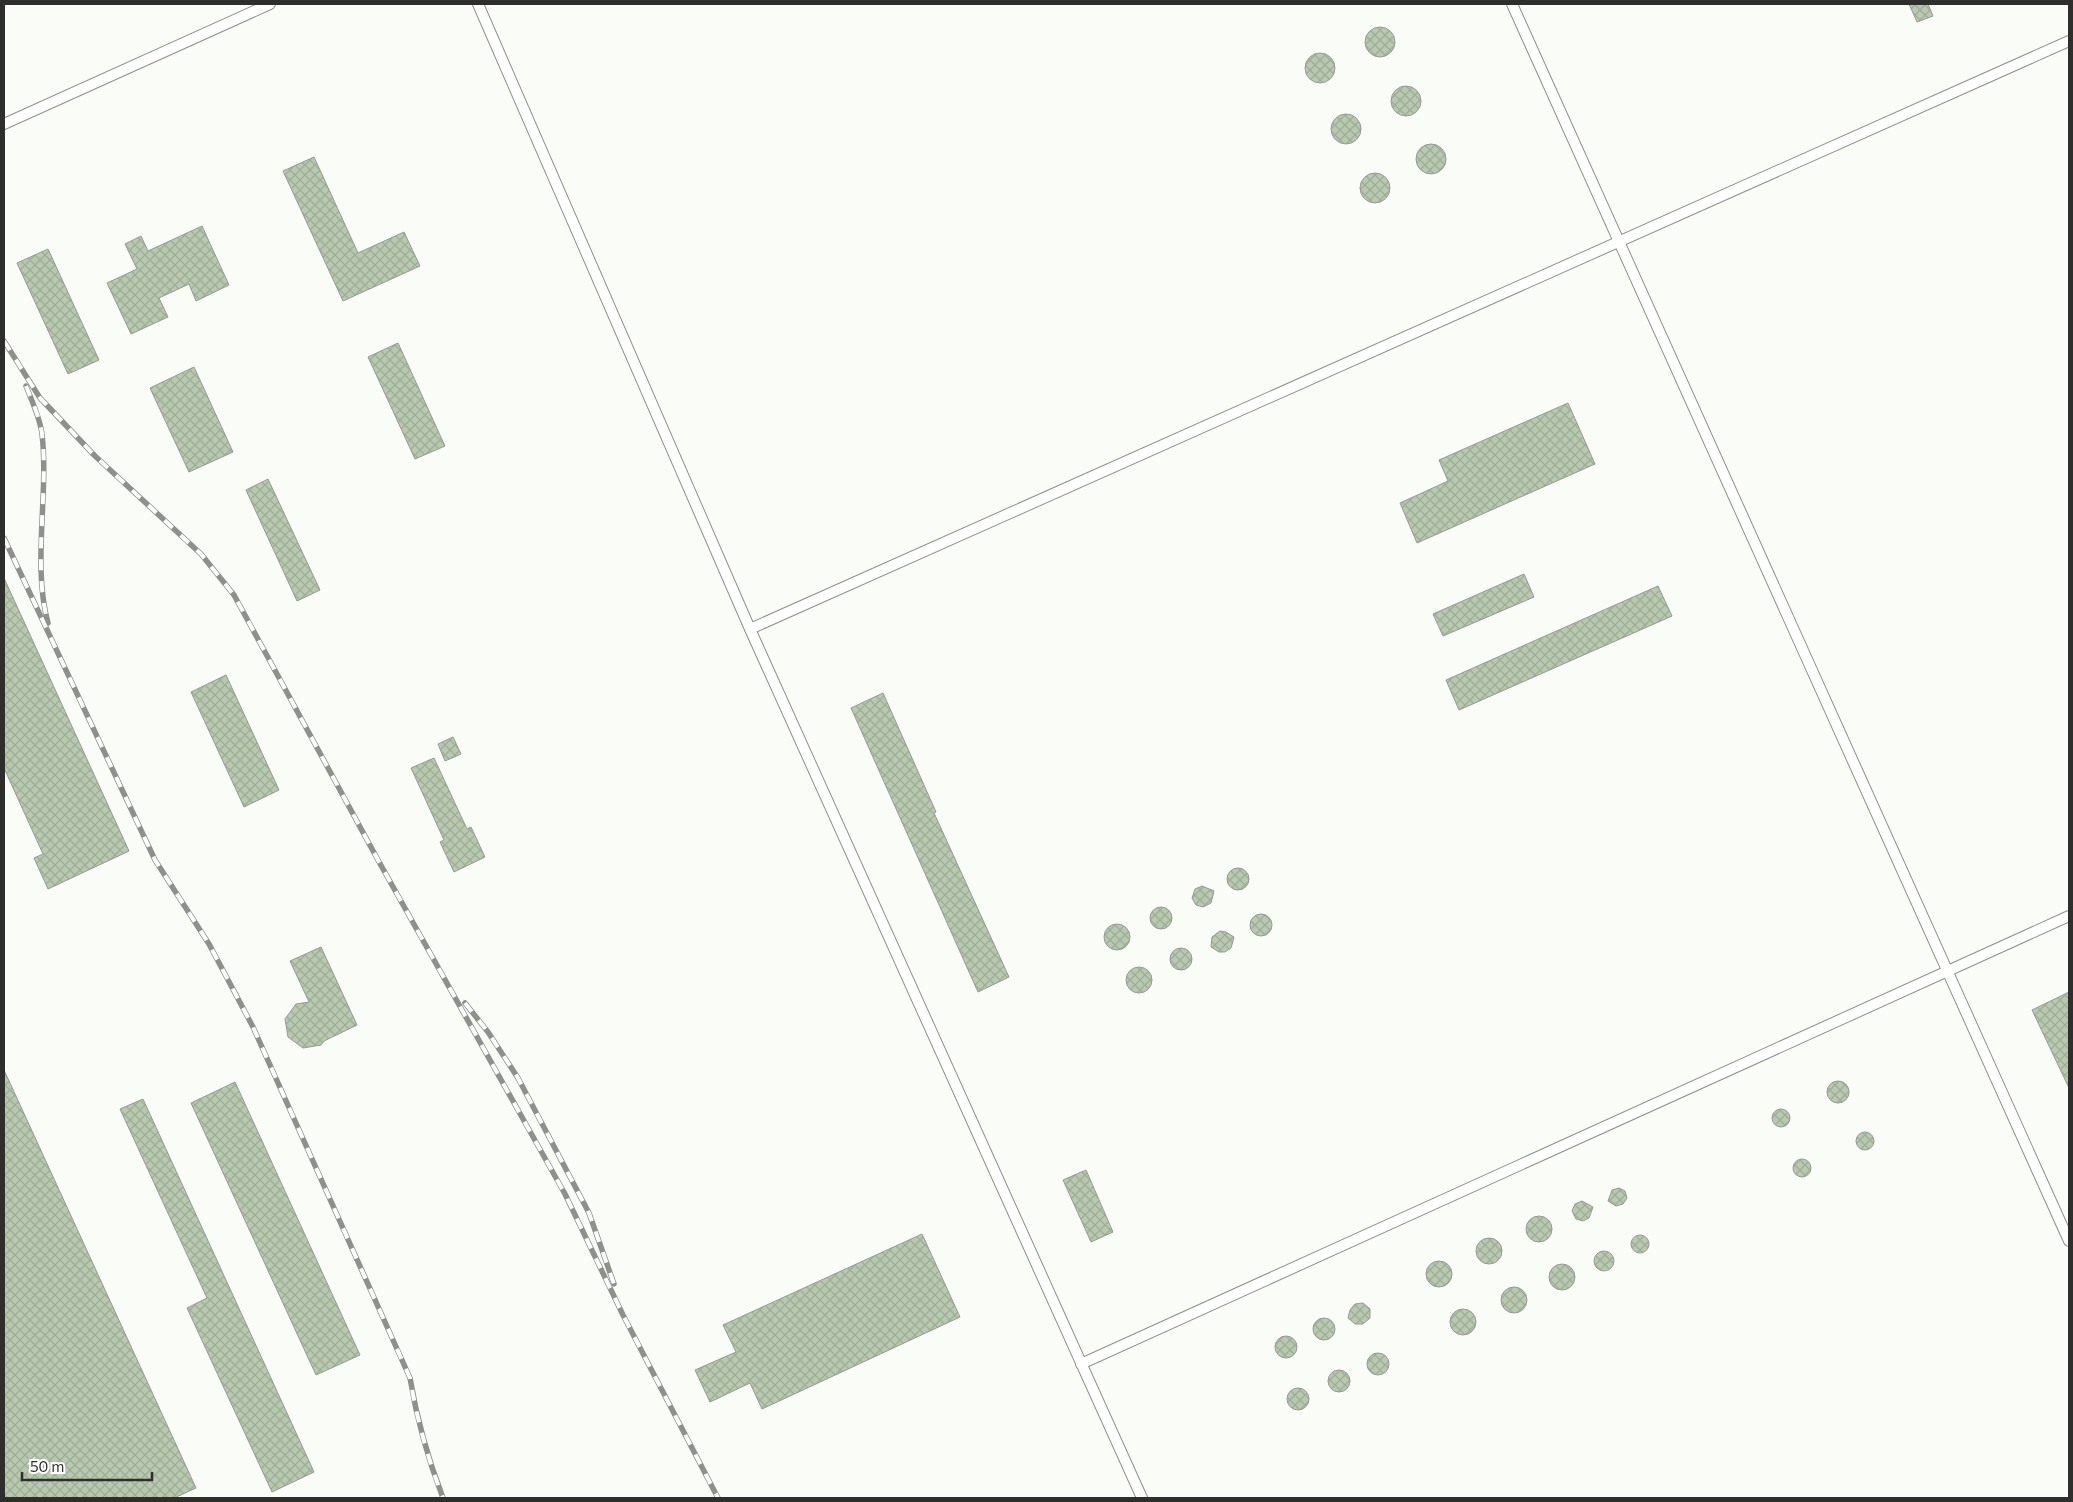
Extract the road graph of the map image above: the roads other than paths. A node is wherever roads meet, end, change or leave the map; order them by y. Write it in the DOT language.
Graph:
graph roads {
  1 [pos="270,4"];
  2 [pos="478,4"];
  3 [pos="1512,4"];
  4 [pos="2069,41"];
  5 [pos="4,124"];
  6 [pos="1619,242"];
  7 [pos="750,630"];
  8 [pos="2069,916"];
  9 [pos="1948,971"];
  10 [pos="2069,1241"];
  11 [pos="1081,1364"];
  12 [pos="1142,1498"];
  1 -- 5 [label="lane"];
  2 -- 7 [label="lane"];
  3 -- 6 [label="lane"];
  4 -- 6 [label="lane"];
  6 -- 7 [label="lane"];
  6 -- 9 [label="lane"];
  7 -- 11 [label="lane"];
  8 -- 9 [label="lane"];
  9 -- 10 [label="lane"];
  9 -- 11 [label="lane"];
  11 -- 12 [label="lane"];
}
